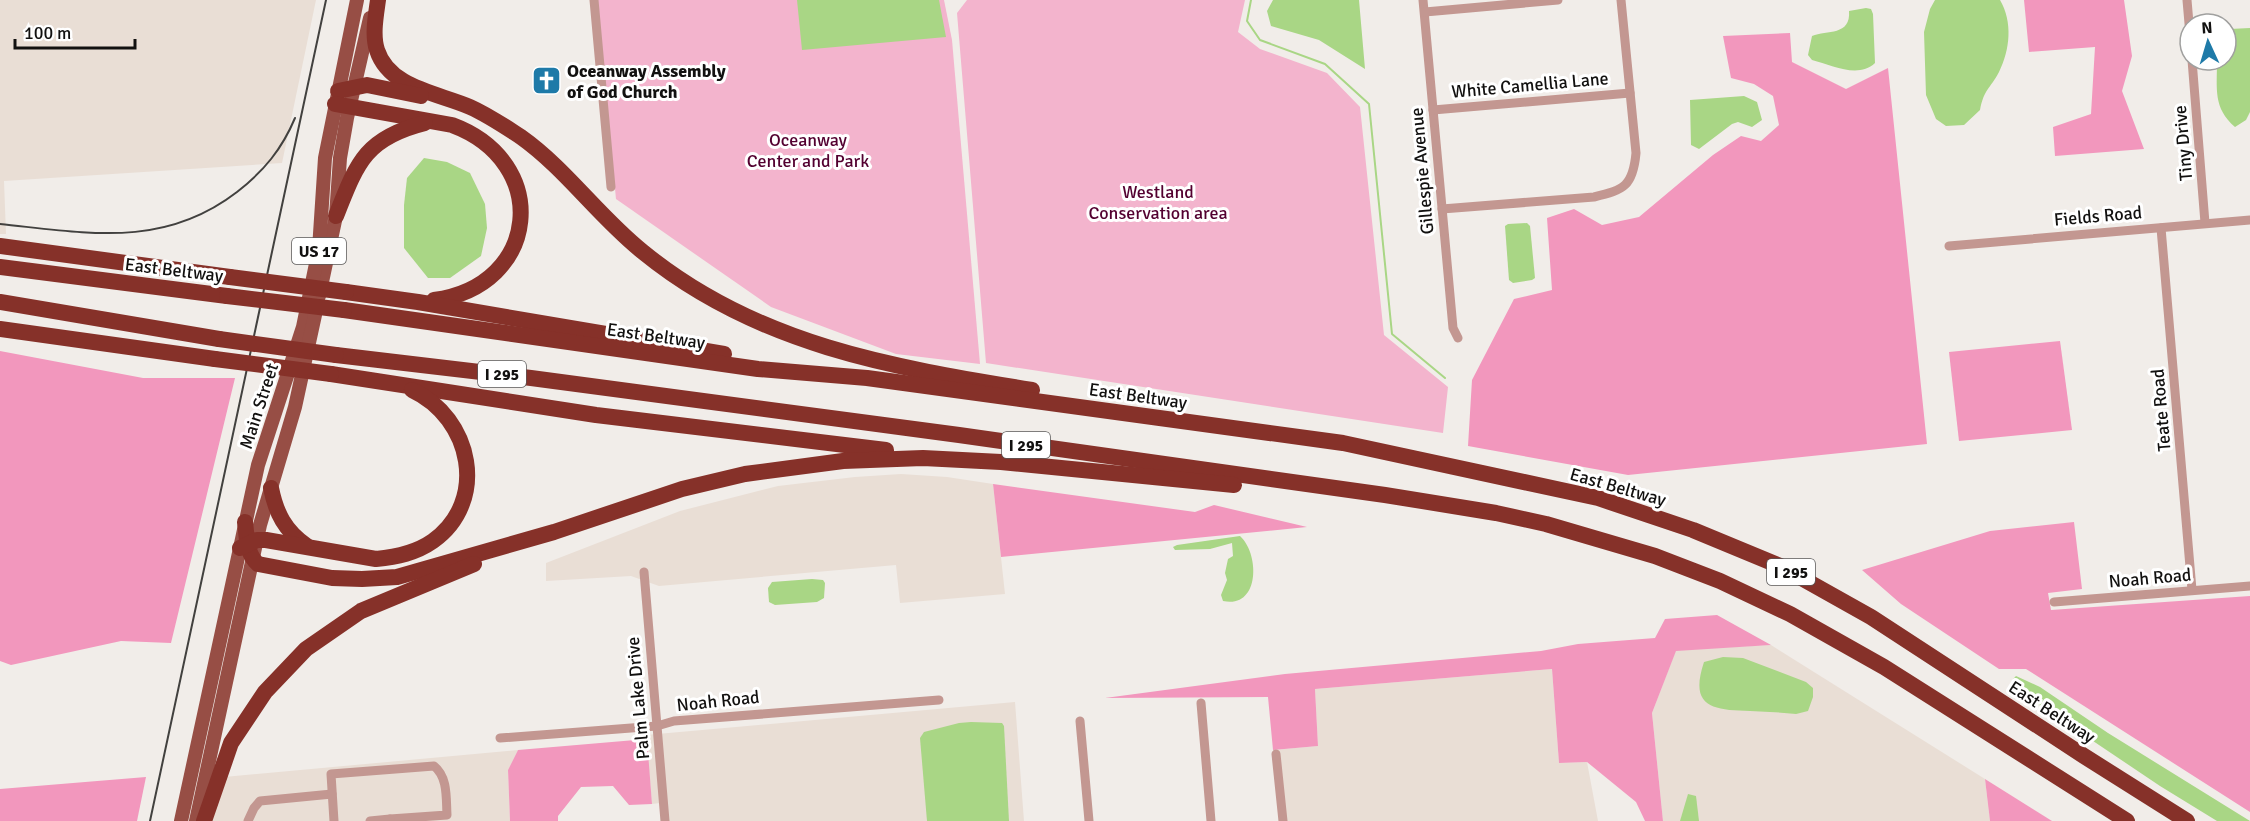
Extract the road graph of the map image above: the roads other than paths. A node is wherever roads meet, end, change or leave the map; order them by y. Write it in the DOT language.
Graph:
graph roads {
  1 [pos="357,0"];
  2 [pos="376,0"];
  3 [pos="594,0"];
  4 [pos="1423,0"];
  5 [pos="1558,0"];
  6 [pos="1621,0"];
  7 [pos="1425,12"];
  8 [pos="2193,72"];
  9 [pos="1630,93"];
  10 [pos="344,97"];
  11 [pos="471,107"];
  12 [pos="1433,110"];
  13 [pos="431,122"];
  14 [pos="611,187"];
  15 [pos="1442,209"];
  16 [pos="336,216"];
  17 [pos="2250,220"];
  18 [pos="2205,224"];
  19 [pos="2162,228"];
  20 [pos="0,246"];
  21 [pos="1949,246"];
  22 [pos="0,267"];
  23 [pos="0,302"];
  24 [pos="418,302"];
  25 [pos="0,329"];
  26 [pos="1458,338"];
  27 [pos="867,378"];
  28 [pos="395,383"];
  29 [pos="1343,443"];
  30 [pos="1001,462"];
  31 [pos="270,488"];
  32 [pos="1385,495"];
  33 [pos="245,522"];
  34 [pos="554,532"];
  35 [pos="248,544"];
  36 [pos="308,546"];
  37 [pos="253,560"];
  38 [pos="644,572"];
  39 [pos="2250,586"];
  40 [pos="2192,590"];
  41 [pos="2054,603"];
  42 [pos="939,700"];
  43 [pos="1201,703"];
  44 [pos="1080,721"];
  45 [pos="657,726"];
  46 [pos="500,738"];
  47 [pos="1276,754"];
  48 [pos="332,794"];
  49 [pos="448,818"];
  50 [pos="390,820"];
  51 [pos="181,821"];
  52 [pos="196,821"];
  53 [pos="204,821"];
  54 [pos="248,821"];
  55 [pos="334,821"];
  56 [pos="370,821"];
  57 [pos="665,821"];
  58 [pos="1089,821"];
  59 [pos="1211,821"];
  60 [pos="1283,821"];
  61 [pos="2127,821"];
  62 [pos="2187,821"];
  1 -- 10 [label="main road, Main Street / US 17"];
  2 -- 10 [label="main road, Main Street / US 17"];
  2 -- 11 [label="highway"];
  3 -- 14 [label="street"];
  4 -- 7 [label="street, Gillespie Avenue"];
  5 -- 7 [label="street"];
  6 -- 9 [label="street"];
  7 -- 12 [label="street, Gillespie Avenue"];
  8 -- 18 [label="street, Tiny Drive"];
  9 -- 12 [label="street, White Camellia Lane"];
  9 -- 15 [label="street"];
  10 -- 11 [label="highway"];
  10 -- 13 [label="highway"];
  10 -- 16 [label="main road, Main Street / US 17"];
  10 -- 33 [label="main road, Main Street / US 17"];
  11 -- 29 [label="highway"];
  12 -- 15 [label="street, Gillespie Avenue"];
  13 -- 16 [label="highway"];
  13 -- 24 [label="highway"];
  15 -- 26 [label="street, Gillespie Avenue"];
  16 -- 31 [label="main road, Main Street / US 17"];
  17 -- 18 [label="street, Fields Road"];
  18 -- 19 [label="street, Fields Road"];
  19 -- 21 [label="street, Fields Road"];
  19 -- 40 [label="street, Teate Road"];
  20 -- 24 [label="highway, bridge"];
  22 -- 27 [label="highway, East Beltway / I 295, bridge"];
  23 -- 32 [label="highway, I 295, bridge"];
  24 -- 27 [label="highway"];
  25 -- 28 [label="highway, bridge"];
  27 -- 29 [label="highway, East Beltway / I 295"];
  28 -- 30 [label="highway"];
  28 -- 36 [label="highway"];
  29 -- 62 [label="highway, East Beltway / I 295"];
  30 -- 32 [label="highway"];
  30 -- 34 [label="highway"];
  31 -- 35 [label="main road, Main Street / US 17"];
  31 -- 36 [label="highway"];
  32 -- 61 [label="highway, I 295"];
  33 -- 35 [label="highway"];
  34 -- 37 [label="highway"];
  34 -- 53 [label="highway"];
  35 -- 36 [label="highway"];
  35 -- 37 [label="highway"];
  35 -- 51 [label="main road, Main Street / US 17"];
  37 -- 52 [label="main road"];
  38 -- 45 [label="street, Palm Lake Drive"];
  39 -- 40 [label="street, Noah Road"];
  40 -- 41 [label="street, Noah Road"];
  42 -- 45 [label="street, Noah Road"];
  43 -- 59 [label="street"];
  44 -- 58 [label="street"];
  45 -- 46 [label="street, Noah Road"];
  45 -- 57 [label="street, Palm Lake Drive"];
  47 -- 60 [label="street"];
  48 -- 49 [label="street"];
  48 -- 54 [label="street"];
  48 -- 55 [label="street"];
  49 -- 50 [label="street"];
  50 -- 56 [label="street"];
}
